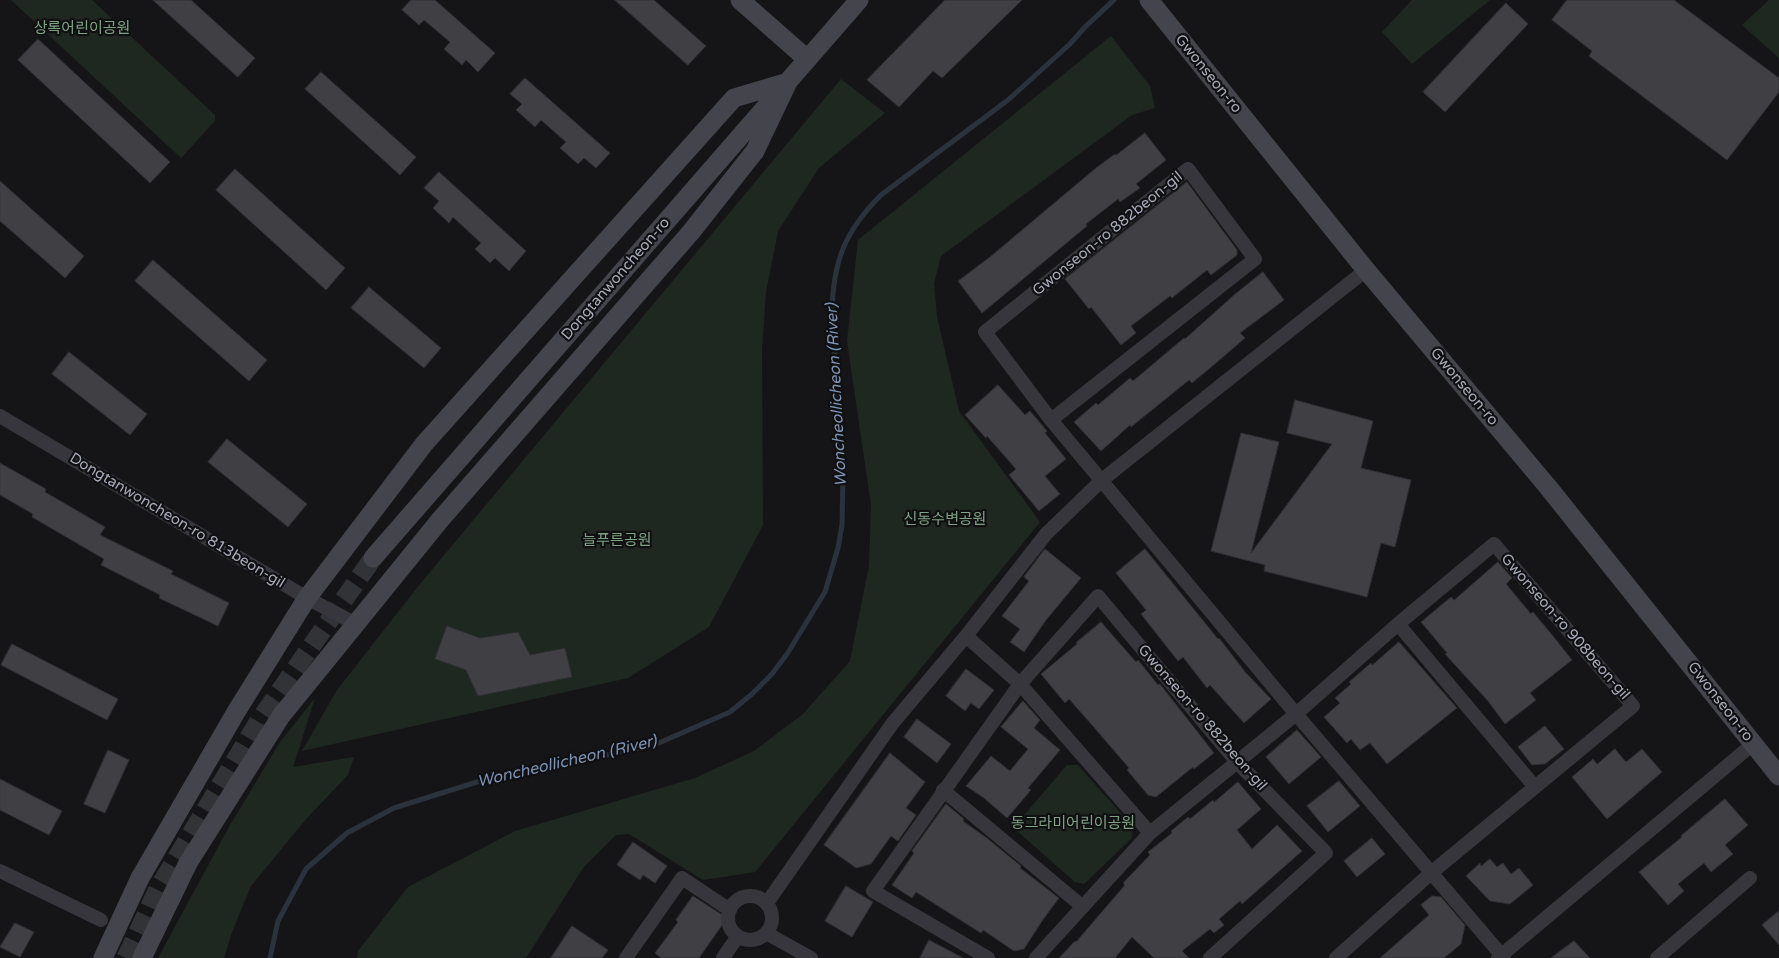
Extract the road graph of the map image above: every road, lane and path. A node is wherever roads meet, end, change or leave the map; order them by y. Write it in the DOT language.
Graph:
graph roads {
  1 [pos="740,0"];
  2 [pos="860,0"];
  3 [pos="1149,0"];
  4 [pos="807,59"];
  5 [pos="788,82"];
  6 [pos="1366,270"];
  7 [pos="0,416"];
  8 [pos="1051,420"];
  9 [pos="1102,480"];
  10 [pos="373,558"];
  11 [pos="307,598"];
  12 [pos="356,624"];
  13 [pos="1398,624"];
  14 [pos="966,636"];
  15 [pos="1020,684"];
  16 [pos="1296,714"];
  17 [pos="1753,744"];
  18 [pos="1237,762"];
  19 [pos="1779,776"];
  20 [pos="1535,787"];
  21 [pos="943,790"];
  22 [pos="1150,833"];
  23 [pos="0,871"];
  24 [pos="1431,873"];
  25 [pos="1750,878"];
  26 [pos="767,903"];
  27 [pos="1082,908"];
  28 [pos="730,910"];
  29 [pos="101,920"];
  30 [pos="766,933"];
  31 [pos="738,936"];
  32 [pos="1501,957"];
  33 [pos="103,958"];
  34 [pos="142,958"];
  35 [pos="626,958"];
  36 [pos="723,958"];
  37 [pos="811,958"];
  38 [pos="988,958"];
  39 [pos="1036,958"];
  40 [pos="1210,958"];
  41 [pos="1336,958"];
  42 [pos="1657,958"];
  1 -- 4 [label="main road"];
  2 -- 4 [label="main road, Dongtanwoncheon-ro"];
  3 -- 6 [label="main road, Gwonseon-ro"];
  4 -- 5 [label="main road, Dongtanwoncheon-ro"];
  5 -- 10 [label="main road, Dongtanwoncheon-ro"];
  5 -- 11 [label="main road"];
  5 -- 12 [label="main road"];
  6 -- 9 [label="street"];
  6 -- 17 [label="main road, Gwonseon-ro"];
  7 -- 11 [label="street, Dongtanwoncheon-ro 813beon-gil"];
  8 -- 8 [label="street, Gwonseon-ro 882beon-gil"];
  8 -- 9 [label="street, Gwonseon-ro 882beon-gil"];
  9 -- 14 [label="street"];
  9 -- 16 [label="street"];
  11 -- 12 [label="street, Dongtanwoncheon-ro 813beon-gil"];
  11 -- 33 [label="main road"];
  12 -- 34 [label="main road"];
  13 -- 16 [label="street, Gwonseon-ro 908beon-gil"];
  13 -- 20 [label="street"];
  13 -- 20 [label="street, Gwonseon-ro 908beon-gil"];
  14 -- 15 [label="street"];
  14 -- 26 [label="street"];
  15 -- 18 [label="street, Gwonseon-ro 882beon-gil"];
  15 -- 21 [label="street, Gwonseon-ro 882beon-gil"];
  15 -- 22 [label="street"];
  16 -- 18 [label="street, Gwonseon-ro 908beon-gil"];
  16 -- 24 [label="street"];
  17 -- 19 [label="main road, Gwonseon-ro"];
  17 -- 32 [label="street"];
  18 -- 22 [label="street, Gwonseon-ro 908beon-gil"];
  18 -- 40 [label="street, Gwonseon-ro 882beon-gil"];
  20 -- 24 [label="street"];
  21 -- 27 [label="street"];
  21 -- 38 [label="street, Gwonseon-ro 882beon-gil"];
  22 -- 27 [label="street"];
  23 -- 29 [label="street"];
  24 -- 32 [label="street"];
  24 -- 41 [label="street"];
  25 -- 42 [label="street"];
  26 -- 28 [label="street"];
  26 -- 30 [label="street"];
  27 -- 39 [label="street"];
  28 -- 31 [label="street"];
  28 -- 35 [label="street"];
  30 -- 31 [label="street"];
  30 -- 37 [label="street"];
  31 -- 36 [label="street"];
}
